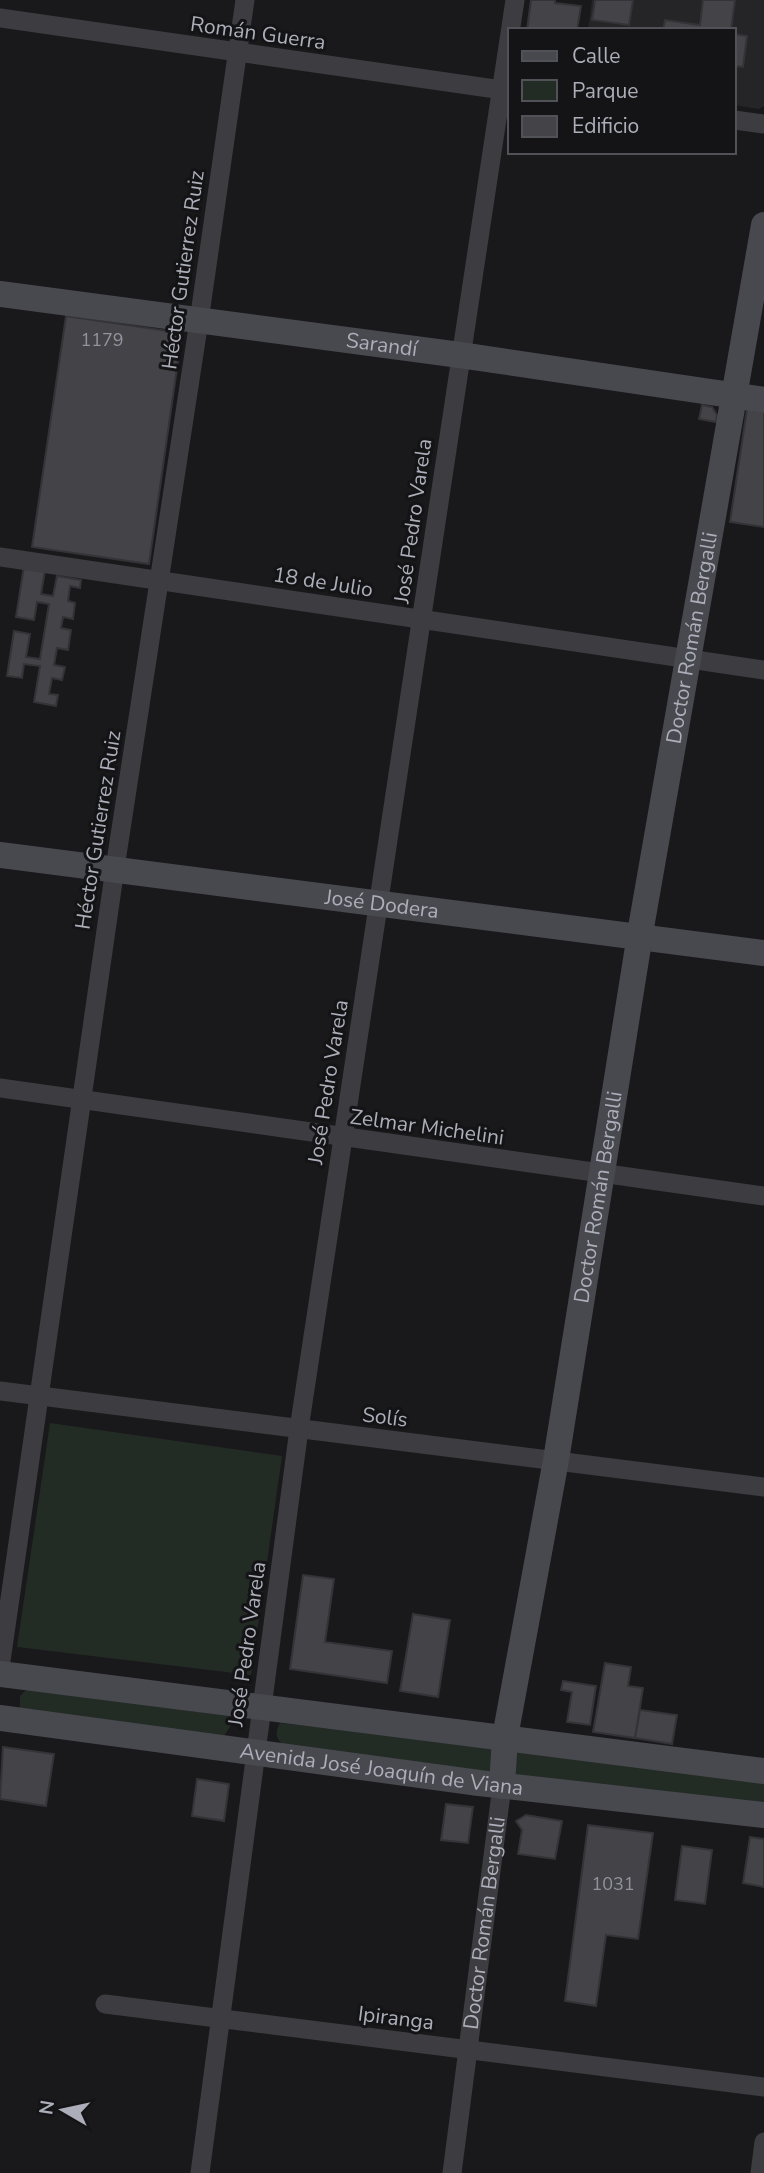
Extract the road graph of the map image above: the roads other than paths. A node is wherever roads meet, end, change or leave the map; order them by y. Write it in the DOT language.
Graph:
graph roads {
  1 [pos="244,0"];
  2 [pos="515,0"];
  3 [pos="0,18"];
  4 [pos="512,28"];
  5 [pos="236,54"];
  6 [pos="508,63"];
  7 [pos="505,90"];
  8 [pos="736,120"];
  9 [pos="764,124"];
  10 [pos="764,225"];
  11 [pos="0,294"];
  12 [pos="200,321"];
  13 [pos="460,355"];
  14 [pos="734,396"];
  15 [pos="764,400"];
  16 [pos="0,557"];
  17 [pos="159,580"];
  18 [pos="421,620"];
  19 [pos="689,659"];
  20 [pos="764,670"];
  21 [pos="0,855"];
  22 [pos="115,868"];
  23 [pos="379,902"];
  24 [pos="640,936"];
  25 [pos="764,953"];
  26 [pos="0,1088"];
  27 [pos="82,1100"];
  28 [pos="341,1138"];
  29 [pos="603,1175"];
  30 [pos="764,1196"];
  31 [pos="0,1391"];
  32 [pos="40,1396"];
  33 [pos="299,1429"];
  34 [pos="556,1460"];
  35 [pos="764,1487"];
  36 [pos="0,1668"];
  37 [pos="0,1674"];
  38 [pos="261,1708"];
  39 [pos="0,1718"];
  40 [pos="505,1737"];
  41 [pos="255,1753"];
  42 [pos="764,1771"];
  43 [pos="502,1786"];
  44 [pos="764,1815"];
  45 [pos="105,2004"];
  46 [pos="220,2019"];
  47 [pos="468,2051"];
  48 [pos="764,2087"];
  49 [pos="764,2142"];
  50 [pos="200,2173"];
  51 [pos="452,2173"];
  52 [pos="760,2173"];
  1 -- 5 [label="street, Héctor Gutierrez Ruiz"];
  2 -- 4 [label="street, José Pedro Varela"];
  3 -- 5 [label="street, Román Guerra"];
  5 -- 7 [label="street, Román Guerra"];
  5 -- 12 [label="street, Héctor Gutierrez Ruiz"];
  6 -- 7 [label="street, José Pedro Varela"];
  7 -- 13 [label="street, José Pedro Varela"];
  8 -- 9 [label="street"];
  10 -- 14 [label="street, Doctor Román Bergalli"];
  11 -- 12 [label="street, Sarandí"];
  12 -- 13 [label="street, Sarandí"];
  12 -- 17 [label="street, Héctor Gutierrez Ruiz"];
  13 -- 14 [label="street, Sarandí"];
  13 -- 18 [label="street, José Pedro Varela"];
  14 -- 15 [label="street, Sarandí"];
  14 -- 19 [label="street, Doctor Román Bergalli"];
  16 -- 17 [label="street, 18 de Julio"];
  17 -- 18 [label="street, 18 de Julio"];
  17 -- 22 [label="street, Héctor Gutierrez Ruiz"];
  18 -- 19 [label="street, 18 de Julio"];
  18 -- 23 [label="street, José Pedro Varela"];
  19 -- 20 [label="street, 18 de Julio"];
  19 -- 24 [label="street, Doctor Román Bergalli"];
  21 -- 22 [label="street, José Dodera"];
  22 -- 23 [label="street, José Dodera"];
  22 -- 27 [label="street, Héctor Gutierrez Ruiz"];
  23 -- 24 [label="street, José Dodera"];
  23 -- 28 [label="street, José Pedro Varela"];
  24 -- 25 [label="street, José Dodera"];
  24 -- 29 [label="street, Doctor Román Bergalli"];
  26 -- 27 [label="street, Zelmar Michelini"];
  27 -- 28 [label="street, Zelmar Michelini"];
  27 -- 32 [label="street, Héctor Gutierrez Ruiz"];
  28 -- 29 [label="street, Zelmar Michelini"];
  28 -- 33 [label="street, José Pedro Varela"];
  29 -- 30 [label="street, Zelmar Michelini"];
  29 -- 34 [label="street, Doctor Román Bergalli"];
  31 -- 32 [label="street, Solís"];
  32 -- 33 [label="street, Solís"];
  32 -- 36 [label="street, Héctor Gutierrez Ruiz"];
  33 -- 34 [label="street, Solís"];
  33 -- 38 [label="street, José Pedro Varela"];
  34 -- 35 [label="street, Solís"];
  34 -- 40 [label="street, Doctor Román Bergalli"];
  37 -- 38 [label="street"];
  38 -- 40 [label="street"];
  38 -- 41 [label="street, José Pedro Varela"];
  39 -- 41 [label="street, Avenida José Joaquín de Viana"];
  40 -- 42 [label="street"];
  40 -- 43 [label="street, Doctor Román Bergalli"];
  41 -- 43 [label="street, Avenida José Joaquín de Viana"];
  41 -- 46 [label="street, José Pedro Varela"];
  43 -- 44 [label="street, Avenida José Joaquín de Viana"];
  43 -- 47 [label="street, Doctor Román Bergalli"];
  45 -- 46 [label="street, Ipiranga"];
  46 -- 47 [label="street, Ipiranga"];
  46 -- 50 [label="street, José Pedro Varela"];
  47 -- 48 [label="street, Ipiranga"];
  47 -- 51 [label="street, Doctor Román Bergalli"];
  49 -- 52 [label="street"];
}
